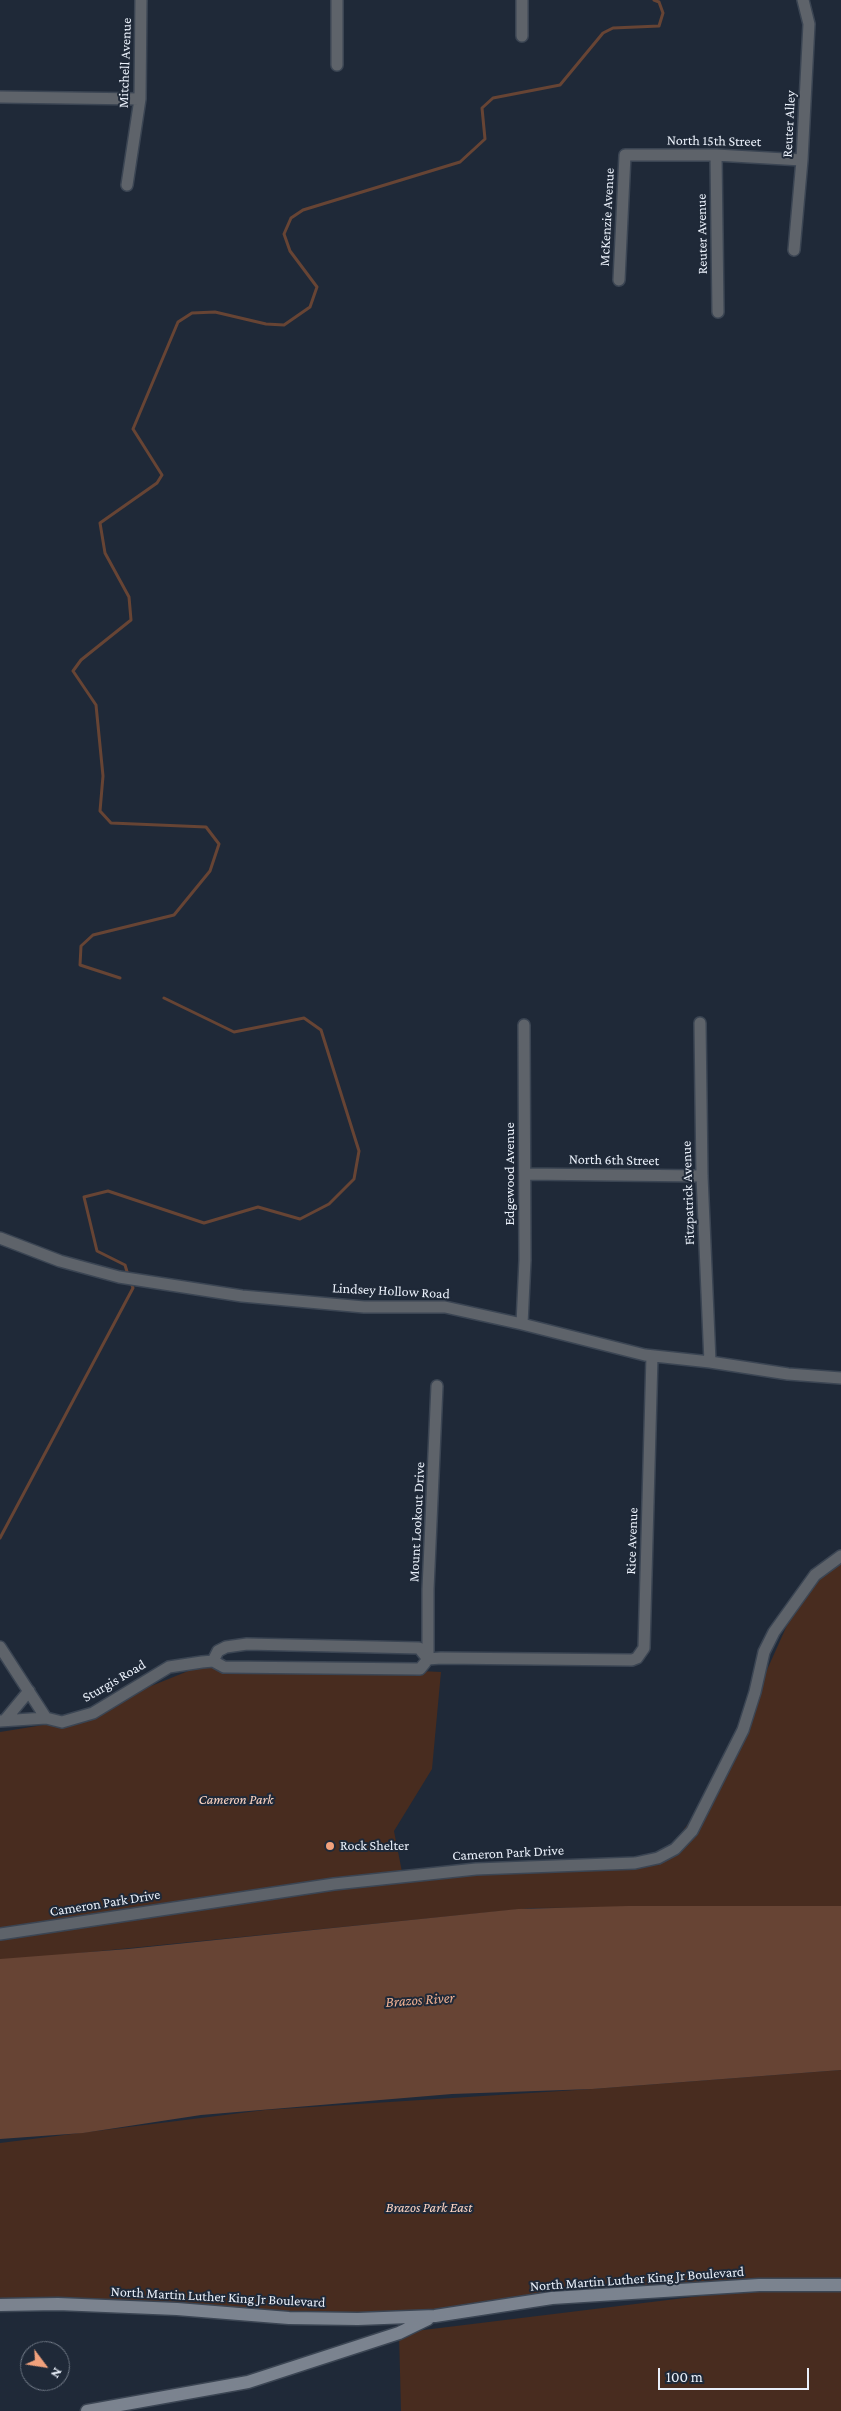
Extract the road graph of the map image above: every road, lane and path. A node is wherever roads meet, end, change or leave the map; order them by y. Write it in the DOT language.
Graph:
graph roads {
  1 [pos="141,0"];
  2 [pos="337,0"];
  3 [pos="522,0"];
  4 [pos="803,0"];
  5 [pos="522,36"];
  6 [pos="337,65"];
  7 [pos="0,97"];
  8 [pos="140,99"];
  9 [pos="625,155"];
  10 [pos="716,155"];
  11 [pos="802,160"];
  12 [pos="127,185"];
  13 [pos="794,250"];
  14 [pos="619,280"];
  15 [pos="718,312"];
  16 [pos="700,1023"];
  17 [pos="524,1025"];
  18 [pos="525,1174"];
  19 [pos="702,1176"];
  20 [pos="0,1238"];
  21 [pos="522,1324"];
  22 [pos="652,1356"];
  23 [pos="710,1362"];
  24 [pos="841,1378"];
  25 [pos="437,1386"];
  26 [pos="841,1556"];
  27 [pos="0,1647"];
  28 [pos="428,1659"];
  29 [pos="572,1659"];
  30 [pos="213,1661"];
  31 [pos="28,1691"];
  32 [pos="46,1718"];
  33 [pos="2,1720"];
  34 [pos="0,1934"];
  35 [pos="841,2285"];
  36 [pos="0,2305"];
  37 [pos="435,2316"];
  38 [pos="87,2411"];
  1 -- 8 [label="street, Mitchell Avenue"];
  2 -- 6 [label="street"];
  3 -- 5 [label="street"];
  4 -- 11 [label="street, Reuter Alley"];
  7 -- 8 [label="street"];
  8 -- 12 [label="street, Mitchell Avenue"];
  9 -- 10 [label="street, North 15th Street"];
  9 -- 14 [label="street, McKenzie Avenue"];
  10 -- 11 [label="street, North 15th Street"];
  10 -- 15 [label="street, Reuter Avenue"];
  11 -- 13 [label="street, Reuter Alley"];
  16 -- 19 [label="street, Fitzpatrick Avenue"];
  17 -- 18 [label="street, Edgewood Avenue"];
  18 -- 19 [label="street, North 6th Street"];
  18 -- 21 [label="street, Edgewood Avenue"];
  19 -- 23 [label="street, Fitzpatrick Avenue"];
  20 -- 21 [label="street, Lindsey Hollow Road"];
  21 -- 22 [label="street, Lindsey Hollow Road"];
  22 -- 23 [label="street, Lindsey Hollow Road"];
  22 -- 29 [label="street, Rice Avenue"];
  23 -- 24 [label="street, Lindsey Hollow Road"];
  25 -- 28 [label="street, Mount Lookout Drive"];
  26 -- 34 [label="street, Cameron Park Drive"];
  27 -- 31 [label="street"];
  28 -- 29 [label="street, Sturgis Road"];
  28 -- 30 [label="street, Sturgis Road"];
  28 -- 30 [label="street, Sturgis Road"];
  30 -- 32 [label="street, Sturgis Road"];
  31 -- 32 [label="street"];
  31 -- 33 [label="street"];
  32 -- 33 [label="street, Sturgis Road"];
  35 -- 37 [label="main road, North Martin Luther King Jr Boulevard"];
  36 -- 37 [label="main road, North Martin Luther King Jr Boulevard"];
  37 -- 38 [label="main road, North Martin Luther King Jr Boulevard"];
}
